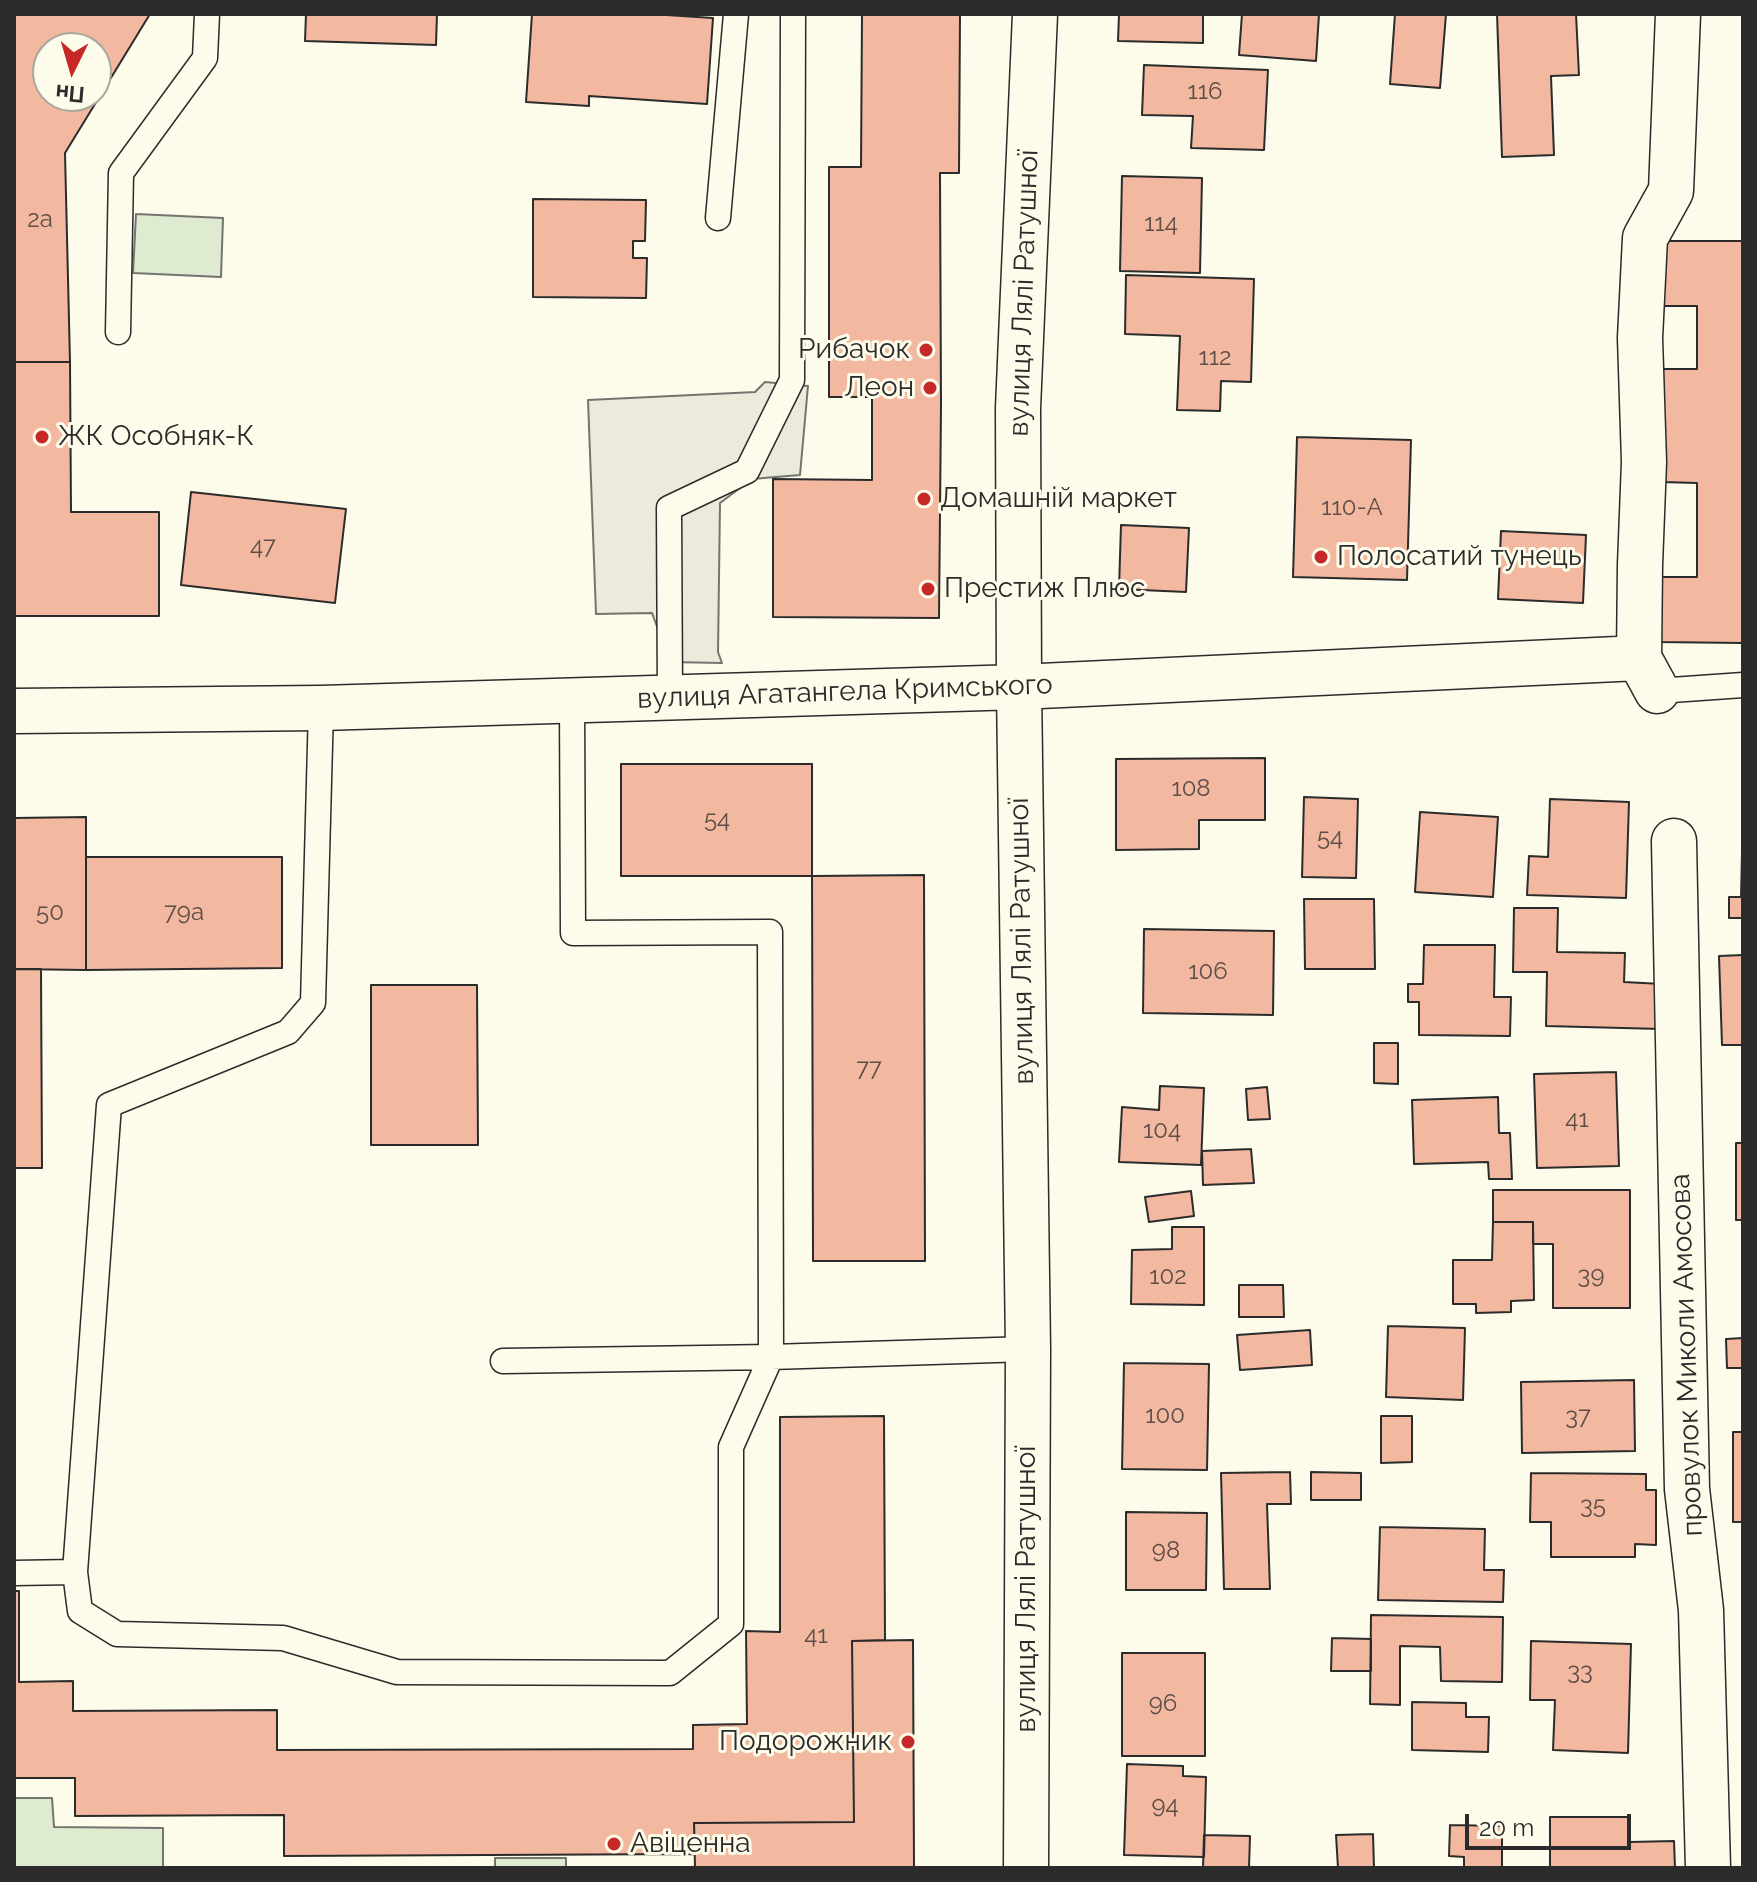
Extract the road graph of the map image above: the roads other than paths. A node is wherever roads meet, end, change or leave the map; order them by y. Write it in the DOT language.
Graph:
graph roads {
  1 [pos="207,14"];
  2 [pos="736,14"];
  3 [pos="793,14"];
  4 [pos="1035,14"];
  5 [pos="1678,14"];
  6 [pos="718,218"];
  7 [pos="118,332"];
  8 [pos="1648,674"];
  9 [pos="1743,685"];
  10 [pos="1019,687"];
  11 [pos="670,699"];
  12 [pos="572,700"];
  13 [pos="321,708"];
  14 [pos="14,711"];
  15 [pos="1674,841"];
  16 [pos="1028,1349"];
  17 [pos="771,1357"];
  18 [pos="503,1361"];
  19 [pos="75,1572"];
  20 [pos="14,1573"];
  21 [pos="1026,1868"];
  22 [pos="1708,1868"];
  1 -- 7 [label="lane"];
  2 -- 6 [label="lane"];
  3 -- 11 [label="lane"];
  4 -- 10 [label="street, вулиця Лялі Ратушної"];
  5 -- 8 [label="street"];
  8 -- 9 [label="lane"];
  8 -- 10 [label="street, вулиця Агатангела Кримського"];
  10 -- 11 [label="street, вулиця Агатангела Кримського"];
  10 -- 16 [label="street, вулиця Лялі Ратушної"];
  11 -- 12 [label="street, вулиця Агатангела Кримського"];
  12 -- 13 [label="street, вулиця Агатангела Кримського"];
  12 -- 17 [label="lane"];
  13 -- 14 [label="street, вулиця Агатангела Кримського"];
  13 -- 19 [label="lane"];
  15 -- 22 [label="street, провулок Миколи Амосова"];
  16 -- 17 [label="lane"];
  16 -- 21 [label="street, вулиця Лялі Ратушної"];
  17 -- 18 [label="lane"];
  17 -- 19 [label="lane"];
  19 -- 20 [label="lane"];
}
